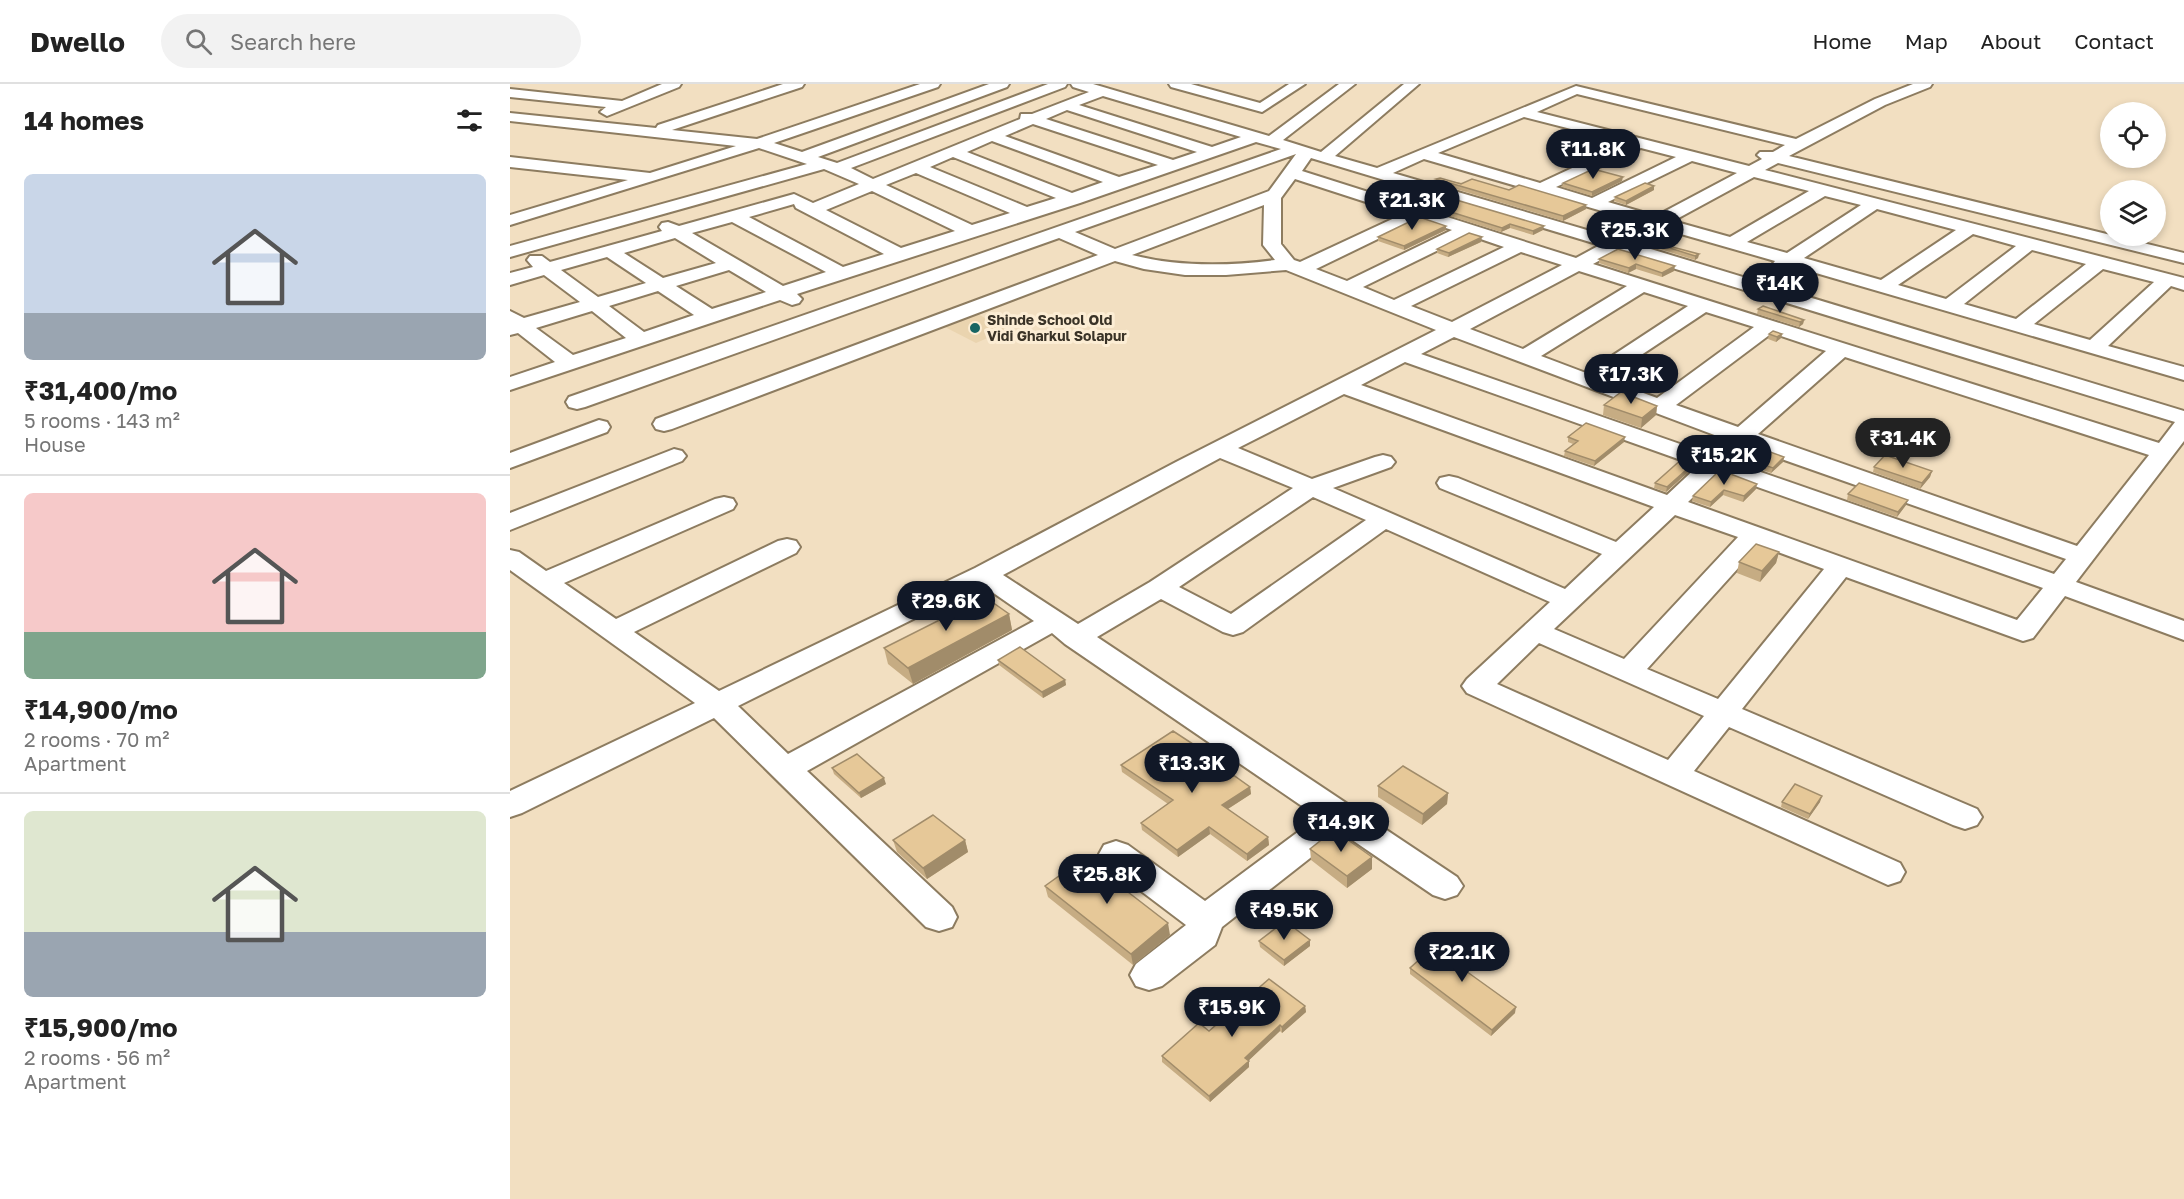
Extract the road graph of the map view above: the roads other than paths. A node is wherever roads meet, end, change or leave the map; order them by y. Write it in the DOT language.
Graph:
graph roads {
  1 [pos="561,84"];
  2 [pos="674,84"];
  3 [pos="798,84"];
  4 [pos="933,84"];
  5 [pos="1002,84"];
  6 [pos="1060,84"];
  7 [pos="1078,84"];
  8 [pos="1176,84"];
  9 [pos="1298,84"];
  10 [pos="1348,84"];
  11 [pos="1412,84"];
  12 [pos="1925,84"];
  13 [pos="599,88"];
  14 [pos="1236,88"];
  15 [pos="1102,91"];
  16 [pos="510,93"];
  17 [pos="530,96"];
  18 [pos="1223,97"];
  19 [pos="571,100"];
  20 [pos="880,102"];
  21 [pos="1547,102"];
  22 [pos="510,103"];
  23 [pos="624,105"];
  24 [pos="1067,106"];
  25 [pos="1262,108"];
  26 [pos="1570,108"];
  27 [pos="995,109"];
  28 [pos="927,112"];
  29 [pos="1522,112"];
  30 [pos="510,117"];
  31 [pos="1302,118"];
  32 [pos="968,119"];
  33 [pos="1034,119"];
  34 [pos="579,124"];
  35 [pos="652,132"];
  36 [pos="991,136"];
  37 [pos="1264,140"];
  38 [pos="1639,143"];
  39 [pos="760,144"];
  40 [pos="1798,144"];
  41 [pos="954,152"];
  42 [pos="1213,152"];
  43 [pos="1308,153"];
  44 [pos="1423,154"];
  45 [pos="1689,156"];
  46 [pos="803,158"];
  47 [pos="1774,158"];
  48 [pos="1751,162"];
  49 [pos="515,165"];
  50 [pos="1174,165"];
  51 [pos="831,166"];
  52 [pos="916,167"];
  53 [pos="1292,173"];
  54 [pos="1376,174"];
  55 [pos="653,178"];
  56 [pos="760,182"];
  57 [pos="1120,183"];
  58 [pos="872,185"];
  59 [pos="1542,188"];
  60 [pos="612,191"];
  61 [pos="1821,191"];
  62 [pos="1275,195"];
  63 [pos="1074,198"];
  64 [pos="794,199"];
  65 [pos="1594,203"];
  66 [pos="1874,204"];
  67 [pos="813,209"];
  68 [pos="650,213"];
  69 [pos="1419,213"];
  70 [pos="1028,214"];
  71 [pos="734,216"];
  72 [pos="510,220"];
  73 [pos="1659,221"];
  74 [pos="1468,229"];
  75 [pos="1969,229"];
  76 [pos="970,231"];
  77 [pos="676,232"];
  78 [pos="1059,232"];
  79 [pos="1734,243"];
  80 [pos="2029,244"];
  81 [pos="1614,245"];
  82 [pos="1520,246"];
  83 [pos="514,247"];
  84 [pos="609,251"];
  85 [pos="900,255"];
  86 [pos="1116,255"];
  87 [pos="2184,258"];
  88 [pos="1791,259"];
  89 [pos="2100,262"];
  90 [pos="731,264"];
  91 [pos="1578,264"];
  92 [pos="1295,266"];
  93 [pos="547,268"];
  94 [pos="841,273"];
  95 [pos="510,279"];
  96 [pos="2176,282"];
  97 [pos="661,285"];
  98 [pos="1642,285"];
  99 [pos="1752,285"];
  100 [pos="1885,286"];
  101 [pos="1347,288"];
  102 [pos="781,292"];
  103 [pos="595,304"];
  104 [pos="1703,305"];
  105 [pos="1951,305"];
  106 [pos="1394,307"];
  107 [pos="709,316"];
  108 [pos="822,316"];
  109 [pos="514,324"];
  110 [pos="1769,326"];
  111 [pos="2020,326"];
  112 [pos="1451,330"];
  113 [pos="641,339"];
  114 [pos="2094,348"];
  115 [pos="1841,349"];
  116 [pos="1404,355"];
  117 [pos="1524,357"];
  118 [pos="570,363"];
  119 [pos="2184,374"];
  120 [pos="1588,381"];
  121 [pos="510,384"];
  122 [pos="1343,386"];
  123 [pos="577,402"];
  124 [pos="1659,407"];
  125 [pos="2184,418"];
  126 [pos="664,424"];
  127 [pos="2184,426"];
  128 [pos="599,427"];
  129 [pos="1715,427"];
  130 [pos="1741,437"];
  131 [pos="1220,449"];
  132 [pos="2163,452"];
  133 [pos="1685,454"];
  134 [pos="674,456"];
  135 [pos="510,460"];
  136 [pos="1383,462"];
  137 [pos="1714,464"];
  138 [pos="1449,483"];
  139 [pos="1311,487"];
  140 [pos="724,504"];
  141 [pos="1671,505"];
  142 [pos="1384,519"];
  143 [pos="510,522"];
  144 [pos="1754,535"];
  145 [pos="787,547"];
  146 [pos="1619,552"];
  147 [pos="2081,556"];
  148 [pos="510,558"];
  149 [pos="1841,566"];
  150 [pos="984,574"];
  151 [pos="544,582"];
  152 [pos="2060,585"];
  153 [pos="1160,588"];
  154 [pos="1568,600"];
  155 [pos="1063,630"];
  156 [pos="614,631"];
  157 [pos="1535,631"];
  158 [pos="2184,631"];
  159 [pos="1629,671"];
  160 [pos="717,704"];
  161 [pos="1724,712"];
  162 [pos="785,769"];
  163 [pos="1673,775"];
  164 [pos="510,805"];
  165 [pos="1342,816"];
  166 [pos="1965,817"];
  167 [pos="1116,854"];
  168 [pos="1888,872"];
  169 [pos="1445,886"];
  170 [pos="939,917"];
  171 [pos="1205,920"];
  172 [pos="1149,975"];
  1 -- 17 [label="street"];
  2 -- 23 [label="street"];
  3 -- 35 [label="street"];
  4 -- 20 [label="street"];
  5 -- 28 [label="street"];
  6 -- 27 [label="street"];
  7 -- 15 [label="street"];
  8 -- 18 [label="street"];
  9 -- 25 [label="street"];
  10 -- 31 [label="street"];
  11 -- 43 [label="street"];
  12 -- 40 [label="street"];
  13 -- 19 [label="street"];
  14 -- 18 [label="street"];
  15 -- 24 [label="street"];
  15 -- 37 [label="street"];
  16 -- 17 [label="street"];
  17 -- 19 [label="street"];
  17 -- 22 [label="street"];
  18 -- 25 [label="street"];
  19 -- 23 [label="street"];
  20 -- 28 [label="street"];
  20 -- 39 [label="street"];
  21 -- 26 [label="street"];
  21 -- 29 [label="street"];
  21 -- 40 [label="street"];
  23 -- 34 [label="street"];
  24 -- 33 [label="street"];
  24 -- 42 [label="street"];
  25 -- 31 [label="street"];
  27 -- 32 [label="street"];
  27 -- 33 [label="street"];
  28 -- 32 [label="street"];
  28 -- 46 [label="street"];
  29 -- 38 [label="street"];
  29 -- 44 [label="street"];
  30 -- 34 [label="street"];
  31 -- 37 [label="street"];
  32 -- 51 [label="street"];
  33 -- 36 [label="street"];
  33 -- 50 [label="street"];
  34 -- 35 [label="street"];
  35 -- 39 [label="street"];
  36 -- 41 [label="street"];
  36 -- 57 [label="street"];
  37 -- 42 [label="street"];
  37 -- 43 [label="street"];
  38 -- 45 [label="street"];
  38 -- 59 [label="street"];
  39 -- 46 [label="street"];
  39 -- 55 [label="street"];
  40 -- 47 [label="street"];
  41 -- 52 [label="street"];
  41 -- 63 [label="street"];
  42 -- 50 [label="street"];
  43 -- 53 [label="street"];
  43 -- 54 [label="street"];
  43 -- 78 [label="street"];
  44 -- 54 [label="street"];
  44 -- 59 [label="street"];
  45 -- 48 [label="street"];
  45 -- 65 [label="street"];
  46 -- 51 [label="street"];
  47 -- 48 [label="street"];
  47 -- 87 [label="street"];
  48 -- 61 [label="street"];
  48 -- 73 [label="street"];
  49 -- 55 [label="street"];
  50 -- 57 [label="street"];
  51 -- 56 [label="street"];
  51 -- 58 [label="street"];
  52 -- 58 [label="street"];
  52 -- 70 [label="street"];
  53 -- 62 [label="street"];
  53 -- 69 [label="street"];
  54 -- 81 [label="street"];
  55 -- 60 [label="street"];
  56 -- 64 [label="street"];
  56 -- 68 [label="street"];
  57 -- 63 [label="street"];
  58 -- 67 [label="street"];
  58 -- 76 [label="street"];
  59 -- 65 [label="street"];
  60 -- 68 [label="street"];
  60 -- 72 [label="street"];
  61 -- 66 [label="street"];
  61 -- 79 [label="street"];
  62 -- 86 [label="street"];
  62 -- 92 [label="street"];
  63 -- 70 [label="street"];
  64 -- 67 [label="street"];
  64 -- 71 [label="street"];
  65 -- 73 [label="street"];
  66 -- 75 [label="street"];
  66 -- 88 [label="street"];
  67 -- 85 [label="street"];
  68 -- 77 [label="street"];
  68 -- 83 [label="street"];
  69 -- 74 [label="street"];
  69 -- 92 [label="street"];
  70 -- 76 [label="street"];
  71 -- 77 [label="street"];
  71 -- 94 [label="street"];
  73 -- 79 [label="street"];
  73 -- 81 [label="street"];
  74 -- 82 [label="street"];
  74 -- 101 [label="street"];
  75 -- 80 [label="street"];
  75 -- 100 [label="street"];
  76 -- 85 [label="street"];
  77 -- 84 [label="street"];
  77 -- 90 [label="street"];
  78 -- 86 [label="street"];
  78 -- 108 [label="street"];
  79 -- 88 [label="street"];
  80 -- 89 [label="street"];
  80 -- 105 [label="street"];
  81 -- 91 [label="street"];
  81 -- 99 [label="street"];
  82 -- 91 [label="street"];
  82 -- 106 [label="street"];
  83 -- 93 [label="street"];
  84 -- 93 [label="street"];
  84 -- 97 [label="street"];
  85 -- 94 [label="street"];
  86 -- 92 [label="street"];
  86 -- 126 [label="street"];
  88 -- 99 [label="street"];
  88 -- 100 [label="street"];
  89 -- 96 [label="street"];
  89 -- 111 [label="street"];
  90 -- 97 [label="street"];
  90 -- 102 [label="street"];
  91 -- 98 [label="street"];
  91 -- 112 [label="street"];
  92 -- 101 [label="street"];
  93 -- 95 [label="street"];
  93 -- 103 [label="street"];
  94 -- 102 [label="street"];
  96 -- 114 [label="street"];
  97 -- 103 [label="street"];
  97 -- 107 [label="street"];
  98 -- 104 [label="street"];
  98 -- 117 [label="street"];
  99 -- 125 [label="street"];
  100 -- 105 [label="street"];
  101 -- 106 [label="street"];
  102 -- 107 [label="street"];
  102 -- 108 [label="street"];
  103 -- 109 [label="street"];
  103 -- 113 [label="street"];
  104 -- 110 [label="street"];
  104 -- 120 [label="street"];
  105 -- 111 [label="street"];
  106 -- 112 [label="street"];
  107 -- 113 [label="street"];
  108 -- 123 [label="street"];
  109 -- 118 [label="street"];
  110 -- 115 [label="street"];
  110 -- 124 [label="street"];
  111 -- 114 [label="street"];
  112 -- 116 [label="street"];
  112 -- 117 [label="street"];
  113 -- 118 [label="street"];
  114 -- 119 [label="street"];
  115 -- 130 [label="street"];
  115 -- 132 [label="street"];
  116 -- 122 [label="street"];
  116 -- 133 [label="street"];
  117 -- 120 [label="street"];
  118 -- 121 [label="street"];
  120 -- 124 [label="street"];
  122 -- 131 [label="street"];
  122 -- 141 [label="street"];
  124 -- 129 [label="street"];
  127 -- 132 [label="street"];
  128 -- 135 [label="street"];
  129 -- 130 [label="street"];
  129 -- 133 [label="street"];
  130 -- 147 [label="street"];
  131 -- 139 [label="street"];
  131 -- 150 [label="street"];
  132 -- 147 [label="street"];
  133 -- 137 [label="street"];
  134 -- 143 [label="street"];
  136 -- 139 [label="street"];
  137 -- 141 [label="street"];
  137 -- 152 [label="street"];
  138 -- 146 [label="street"];
  139 -- 142 [label="street"];
  139 -- 153 [label="street"];
  140 -- 151 [label="street"];
  141 -- 144 [label="street"];
  141 -- 146 [label="street"];
  142 -- 153 [label="street"];
  142 -- 154 [label="street"];
  144 -- 149 [label="street"];
  144 -- 159 [label="street"];
  145 -- 156 [label="street"];
  146 -- 154 [label="street"];
  147 -- 152 [label="street"];
  148 -- 151 [label="street"];
  149 -- 152 [label="street"];
  149 -- 161 [label="street"];
  150 -- 155 [label="street"];
  150 -- 160 [label="street"];
  151 -- 156 [label="street"];
  152 -- 158 [label="street"];
  153 -- 155 [label="street"];
  154 -- 157 [label="street"];
  155 -- 162 [label="street"];
  155 -- 165 [label="street"];
  156 -- 160 [label="street"];
  157 -- 159 [label="street"];
  157 -- 163 [label="street"];
  159 -- 161 [label="street"];
  160 -- 162 [label="street"];
  160 -- 164 [label="street"];
  161 -- 163 [label="street"];
  161 -- 166 [label="street"];
  162 -- 170 [label="street"];
  163 -- 168 [label="street"];
  165 -- 169 [label="street"];
  165 -- 171 [label="street"];
  167 -- 171 [label="street"];
  171 -- 172 [label="street"];
}
